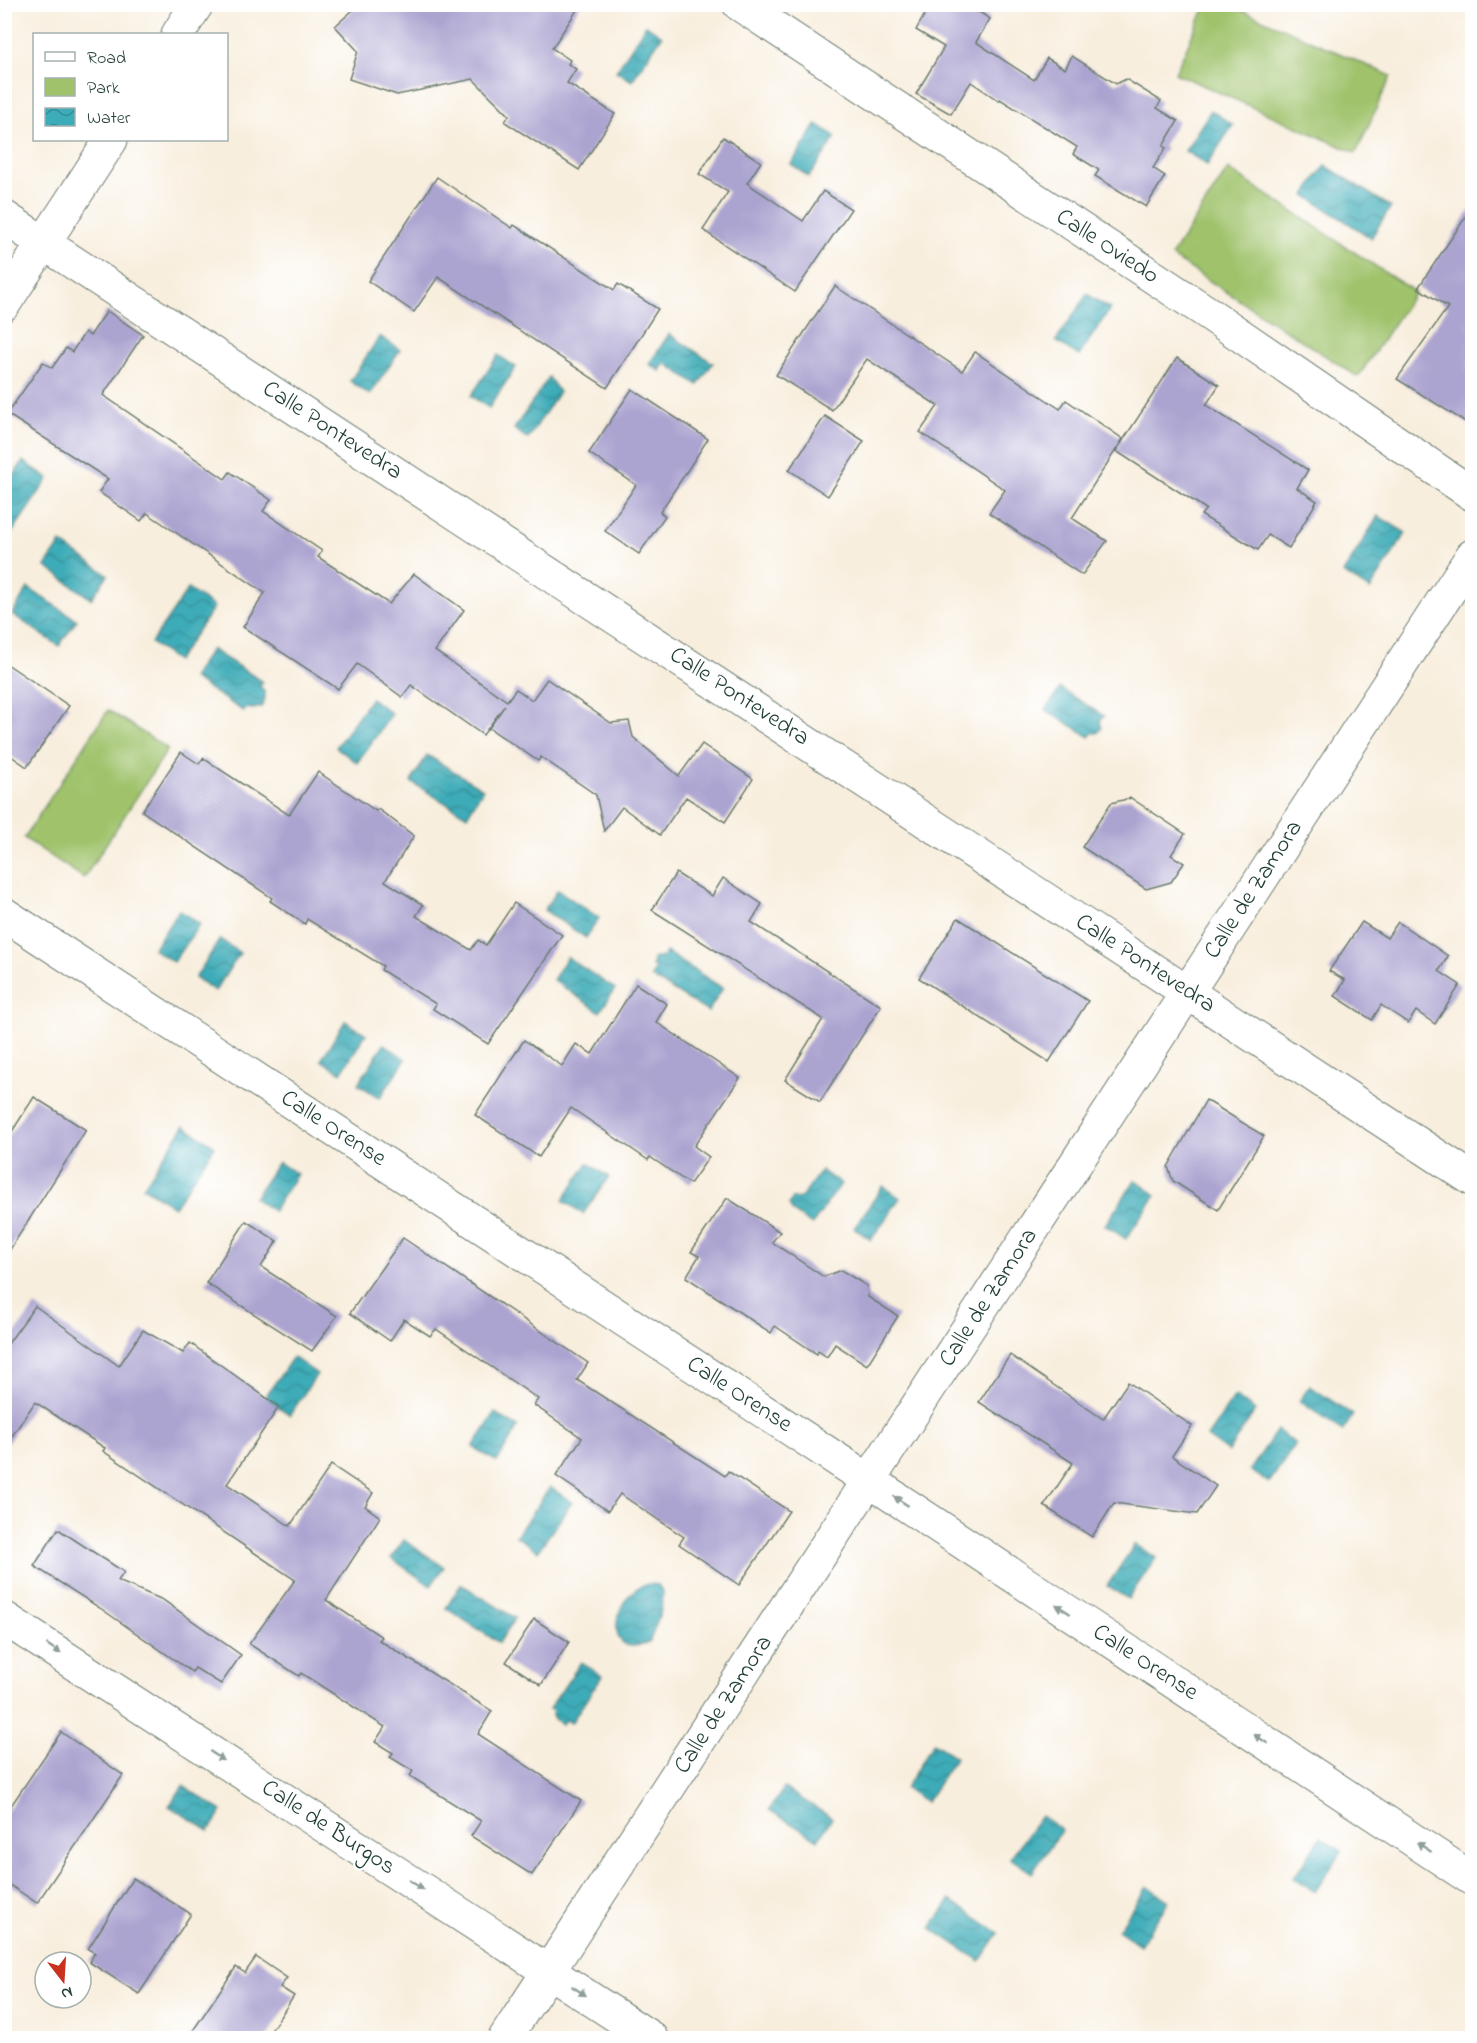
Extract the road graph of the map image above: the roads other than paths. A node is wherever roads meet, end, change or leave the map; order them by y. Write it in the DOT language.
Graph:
graph roads {
  1 [pos="197,4"];
  2 [pos="739,4"];
  3 [pos="179,33"];
  4 [pos="110,141"];
  5 [pos="4,217"];
  6 [pos="45,243"];
  7 [pos="4,304"];
  8 [pos="1473,494"];
  9 [pos="1473,556"];
  10 [pos="4,914"];
  11 [pos="1188,992"];
  12 [pos="1473,1179"];
  13 [pos="870,1481"];
  14 [pos="4,1618"];
  15 [pos="1473,1879"];
  16 [pos="549,1971"];
  17 [pos="505,2038"];
  18 [pos="651,2038"];
  1 -- 3 [label="street"];
  2 -- 8 [label="street, Calle Oviedo"];
  4 -- 6 [label="street"];
  5 -- 6 [label="street, Calle Pontevedra"];
  6 -- 7 [label="street"];
  6 -- 11 [label="street, Calle Pontevedra"];
  9 -- 11 [label="street, Calle de Zamora"];
  10 -- 13 [label="street, Calle Orense"];
  11 -- 12 [label="street, Calle Pontevedra"];
  11 -- 13 [label="street, Calle de Zamora"];
  15 -- 13 [label="street, Calle Orense, one-way"];
  13 -- 16 [label="street, Calle de Zamora"];
  14 -- 16 [label="street, Calle de Burgos, one-way"];
  16 -- 17 [label="street, Calle de Zamora"];
  16 -- 18 [label="street, Calle de Burgos, one-way"];
}
